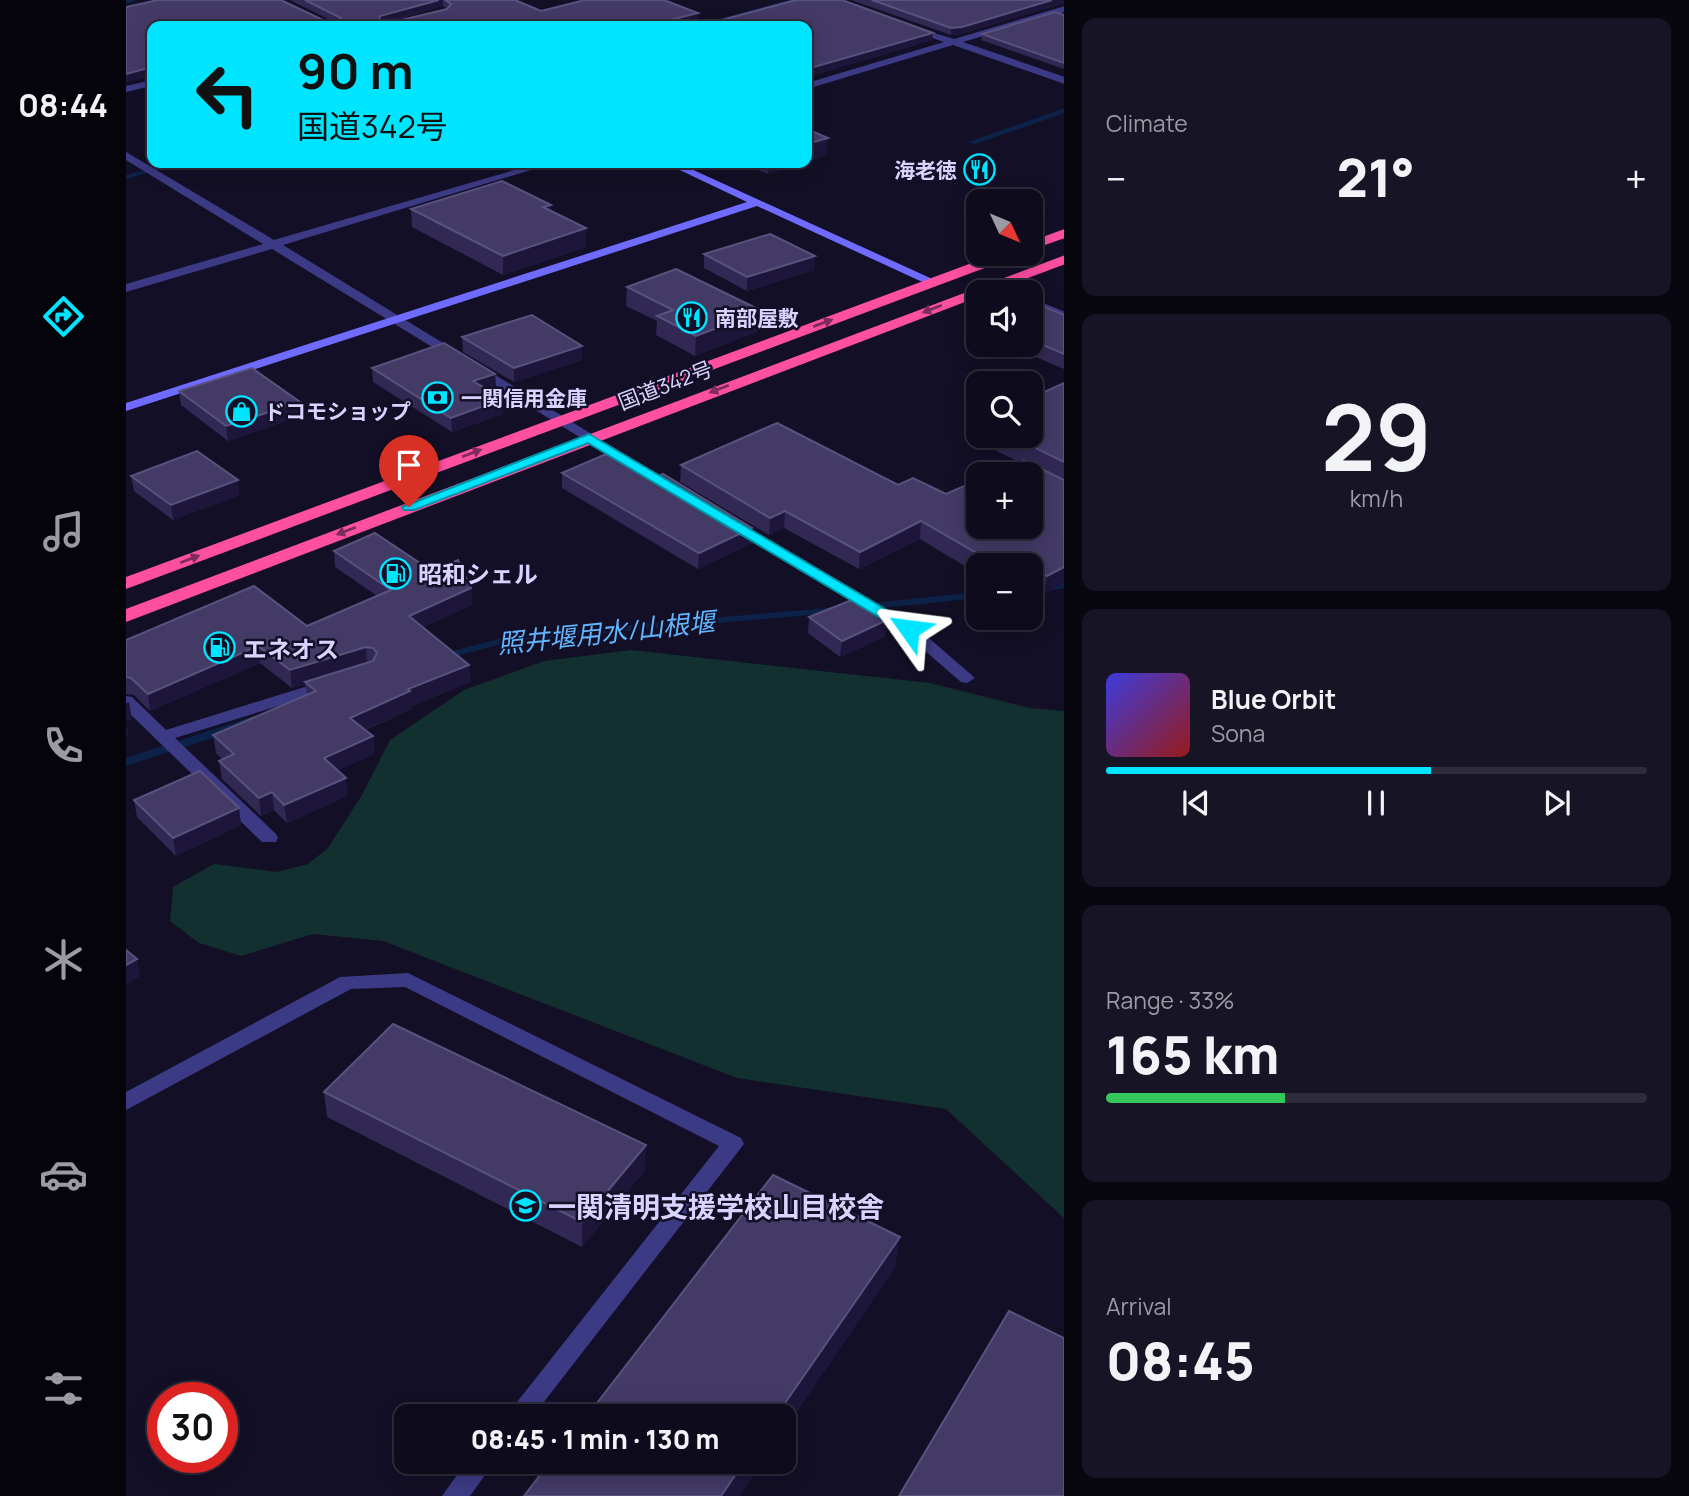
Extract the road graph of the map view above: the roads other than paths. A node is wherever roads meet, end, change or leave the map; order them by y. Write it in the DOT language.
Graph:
graph roads {
  1 [pos="1064,9"];
  2 [pos="894,21"];
  3 [pos="953,42"];
  4 [pos="1064,81"];
  5 [pos="147,84"];
  6 [pos="812,84"];
  7 [pos="126,89"];
  8 [pos="126,155"];
  9 [pos="147,168"];
  10 [pos="148,168"];
  11 [pos="532,168"];
  12 [pos="681,168"];
  13 [pos="757,203"];
  14 [pos="1064,233"];
  15 [pos="1043,241"];
  16 [pos="274,244"];
  17 [pos="1064,259"];
  18 [pos="976,266"];
  19 [pos="1021,280"];
  20 [pos="933,282"];
  21 [pos="126,288"];
  22 [pos="966,302"];
  23 [pos="1043,307"];
  24 [pos="1064,317"];
  25 [pos="397,320"];
  26 [pos="126,407"];
  27 [pos="560,419"];
  28 [pos="589,438"];
  29 [pos="686,496"];
  30 [pos="721,517"];
  31 [pos="126,583"];
  32 [pos="126,616"];
  33 [pos="967,678"];
  34 [pos="343,680"];
  35 [pos="126,701"];
  36 [pos="163,736"];
  37 [pos="269,838"];
  38 [pos="126,1102"];
  39 [pos="527,1404"];
  40 [pos="472,1474"];
  41 [pos="455,1496"];
  1 -- 3 [label="street"];
  2 -- 3 [label="street"];
  3 -- 4 [label="street"];
  3 -- 6 [label="street"];
  5 -- 7 [label="street"];
  8 -- 9 [label="street"];
  10 -- 16 [label="street"];
  11 -- 16 [label="street"];
  12 -- 13 [label="street"];
  13 -- 20 [label="street"];
  13 -- 25 [label="street"];
  14 -- 15 [label="highway"];
  16 -- 21 [label="street"];
  16 -- 25 [label="street"];
  17 -- 19 [label="highway, 国道342号"];
  18 -- 20 [label="highway, 国道342号"];
  27 -- 20 [label="highway, 国道342号, one-way"];
  22 -- 28 [label="highway, 国道342号, one-way"];
  23 -- 24 [label="street"];
  25 -- 26 [label="street"];
  25 -- 27 [label="street"];
  27 -- 28 [label="street"];
  31 -- 27 [label="highway, 国道342号, one-way"];
  28 -- 29 [label="street"];
  28 -- 32 [label="highway, 国道342号, one-way"];
  30 -- 33 [label="street"];
  34 -- 36 [label="street"];
  35 -- 36 [label="street"];
  36 -- 37 [label="street"];
  38 -- 39 [label="street"];
  40 -- 41 [label="street"];
}
